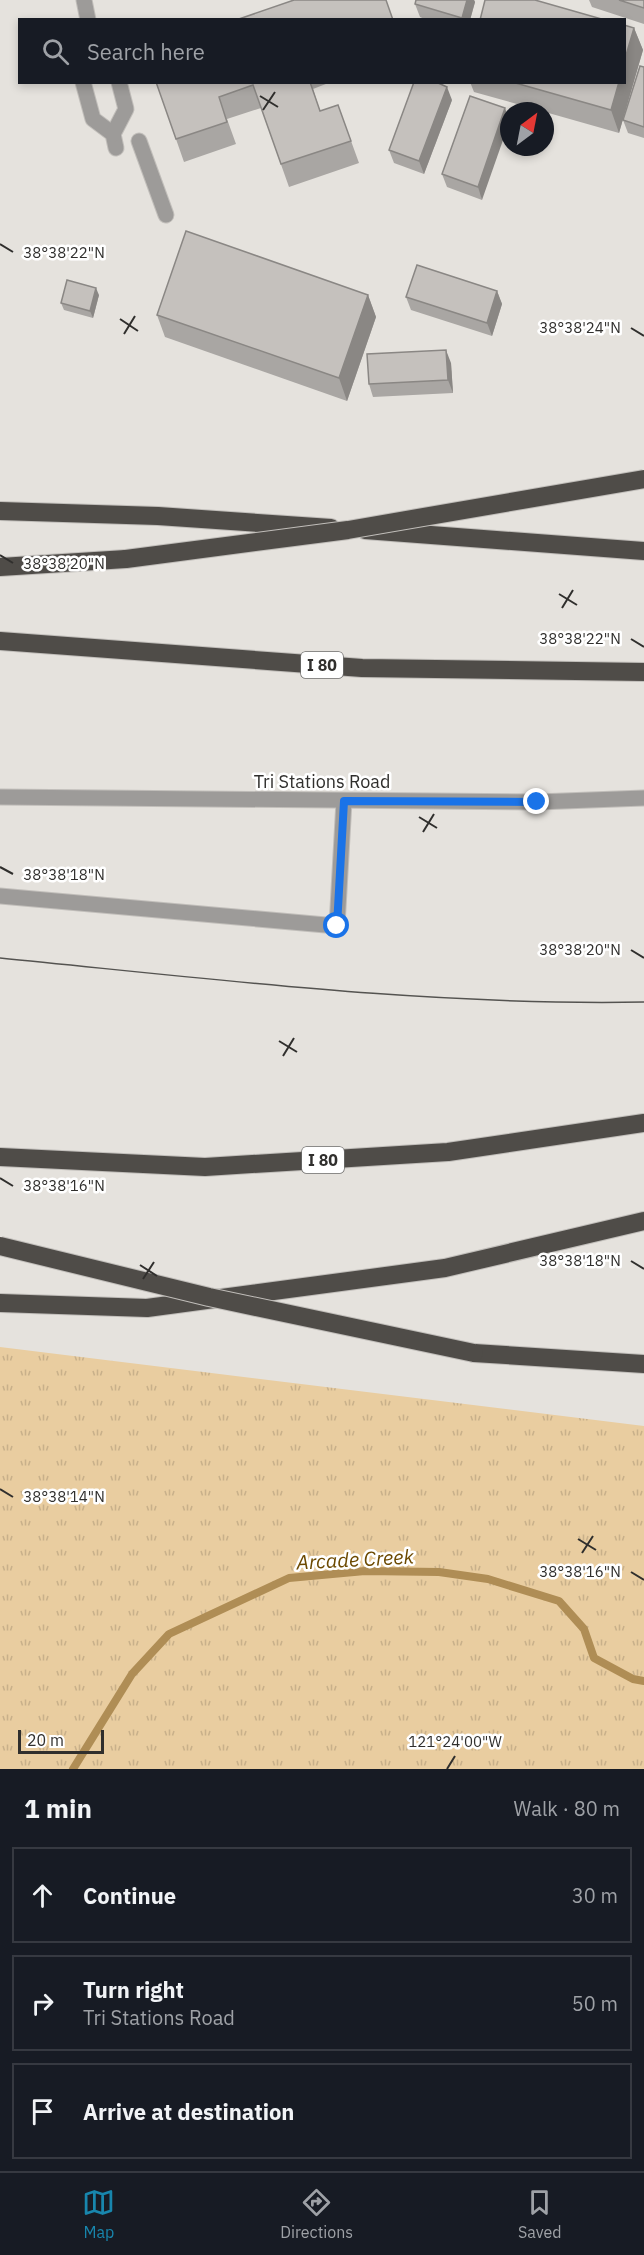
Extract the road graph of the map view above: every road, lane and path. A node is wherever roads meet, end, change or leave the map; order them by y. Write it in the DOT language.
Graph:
graph roads {
  1 [pos="84,0"];
  2 [pos="88,18"];
  3 [pos="84,84"];
  4 [pos="120,84"];
  5 [pos="139,141"];
  6 [pos="166,215"];
  7 [pos="644,479"];
  8 [pos="0,511"];
  9 [pos="644,550"];
  10 [pos="0,567"];
  11 [pos="0,641"];
  12 [pos="644,672"];
  13 [pos="0,797"];
  14 [pos="644,798"];
  15 [pos="344,801"];
  16 [pos="0,896"];
  17 [pos="644,1123"];
  18 [pos="0,1157"];
  19 [pos="644,1221"];
  20 [pos="0,1246"];
  21 [pos="0,1303"];
  22 [pos="644,1364"];
  1 -- 2 [label="street"];
  3 -- 4 [label="street"];
  5 -- 6 [label="street"];
  7 -- 10 [label="highway, bridge"];
  8 -- 9 [label="highway"];
  11 -- 12 [label="highway, I 80"];
  13 -- 15 [label="street, Tri Stations Road"];
  14 -- 15 [label="street, Tri Stations Road"];
  15 -- 16 [label="street"];
  17 -- 18 [label="highway, I 80"];
  19 -- 21 [label="highway"];
  20 -- 22 [label="highway, bridge"];
}
